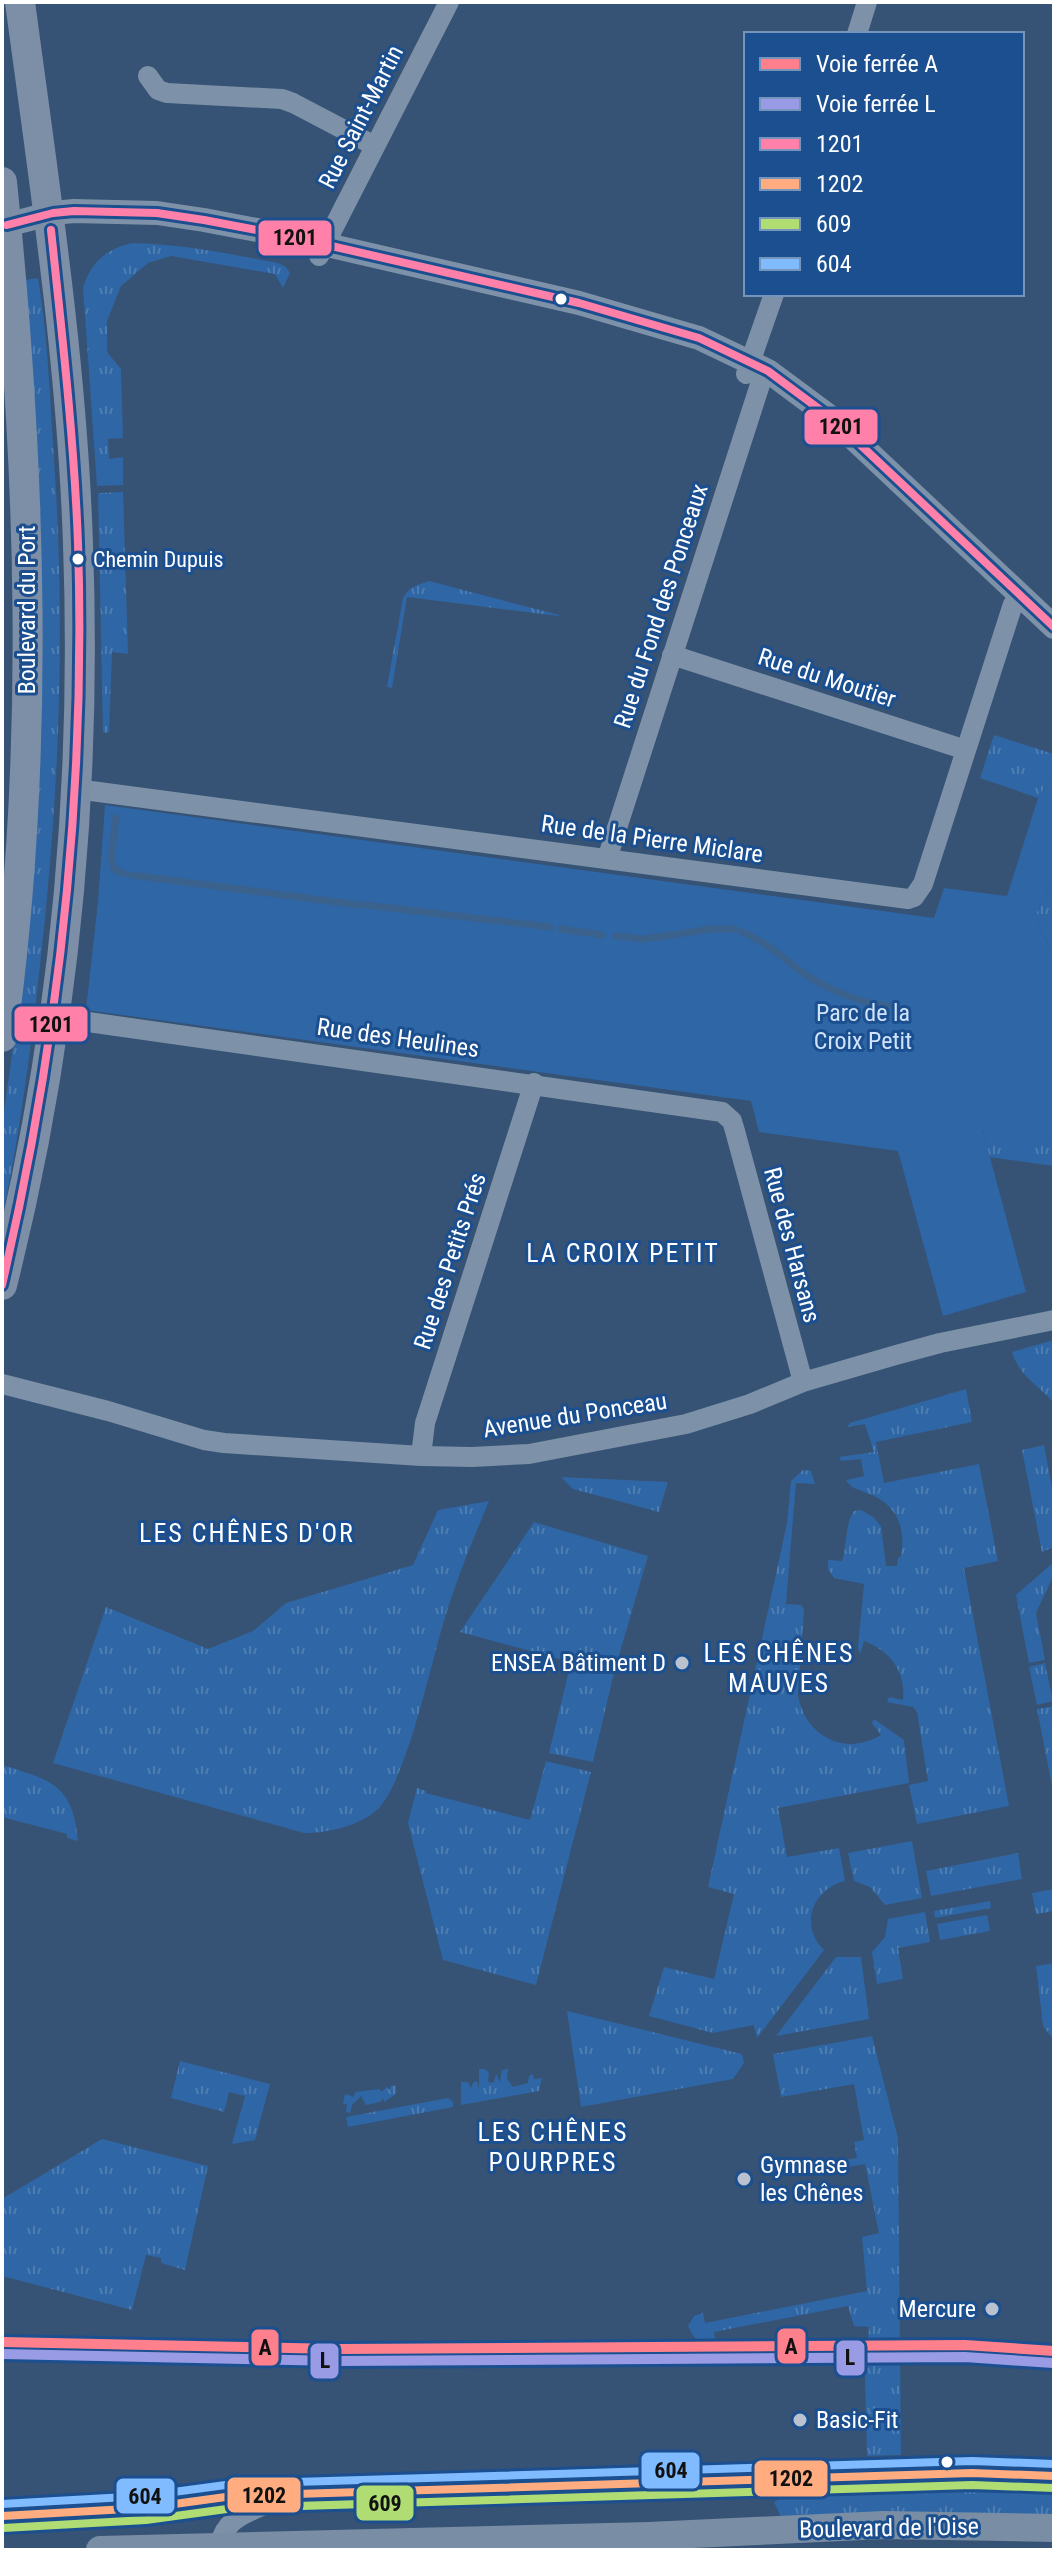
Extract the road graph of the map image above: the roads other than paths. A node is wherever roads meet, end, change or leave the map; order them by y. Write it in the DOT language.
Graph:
graph roads {
  1 [pos="20,2"];
  2 [pos="867,2"];
  3 [pos="446,3"];
  4 [pos="858,32"];
  5 [pos="148,76"];
  6 [pos="375,146"];
  7 [pos="2,182"];
  8 [pos="50,222"];
  9 [pos="9,225"];
  10 [pos="322,251"];
  11 [pos="774,296"];
  12 [pos="8,320"];
  13 [pos="755,372"];
  14 [pos="1013,604"];
  15 [pos="1054,627"];
  16 [pos="1054,645"];
  17 [pos="672,655"];
  18 [pos="966,750"];
  19 [pos="76,789"];
  20 [pos="607,859"];
  21 [pos="53,1017"];
  22 [pos="2,1037"];
  23 [pos="534,1083"];
  24 [pos="732,1121"];
  25 [pos="2,1285"];
  26 [pos="1054,1320"];
  27 [pos="803,1382"];
  28 [pos="2,1384"];
  29 [pos="421,1456"];
  30 [pos="1054,2476"];
  31 [pos="294,2495"];
  32 [pos="2,2516"];
  33 [pos="1054,2528"];
  34 [pos="528,2545"];
  35 [pos="220,2548"];
  36 [pos="100,2550"];
  1 -- 8 [label="main road, Boulevard du Port"];
  2 -- 4 [label="street"];
  3 -- 6 [label="street, Rue Saint-Martin"];
  5 -- 6 [label="street"];
  6 -- 10 [label="street, Rue Saint-Martin"];
  7 -- 9 [label="main road, Boulevard du Port"];
  8 -- 9 [label="street"];
  8 -- 10 [label="street"];
  8 -- 19 [label="main road, Boulevard du Port"];
  9 -- 12 [label="main road, Boulevard du Port"];
  10 -- 13 [label="street"];
  11 -- 13 [label="street, Rue du Fond des Ponceaux"];
  12 -- 22 [label="main road, Boulevard du Port"];
  13 -- 14 [label="street"];
  13 -- 15 [label="street"];
  13 -- 17 [label="street, Rue du Fond des Ponceaux"];
  14 -- 16 [label="street"];
  14 -- 18 [label="street, Rue de la Pierre Miclare"];
  17 -- 18 [label="street, Rue du Moutier"];
  17 -- 20 [label="street, Rue du Fond des Ponceaux"];
  18 -- 20 [label="street, Rue de la Pierre Miclare"];
  19 -- 20 [label="street, Rue de la Pierre Miclare"];
  19 -- 21 [label="main road, Boulevard du Port"];
  21 -- 23 [label="street, Rue des Heulines"];
  21 -- 25 [label="main road, Boulevard du Port"];
  23 -- 24 [label="street, Rue des Heulines"];
  23 -- 29 [label="street, Rue des Petits Prés"];
  24 -- 27 [label="street, Rue des Harsans"];
  26 -- 27 [label="street, Avenue du Ponceau"];
  27 -- 29 [label="street, Avenue du Ponceau"];
  28 -- 29 [label="street, Avenue du Ponceau"];
  30 -- 31 [label="main road, Boulevard de l'Oise"];
  31 -- 32 [label="main road, Boulevard de l'Oise"];
  31 -- 35 [label="street"];
  33 -- 34 [label="main road, Boulevard de l'Oise"];
  34 -- 35 [label="main road, Boulevard de l'Oise"];
  35 -- 36 [label="main road, Boulevard de l'Oise"];
}
